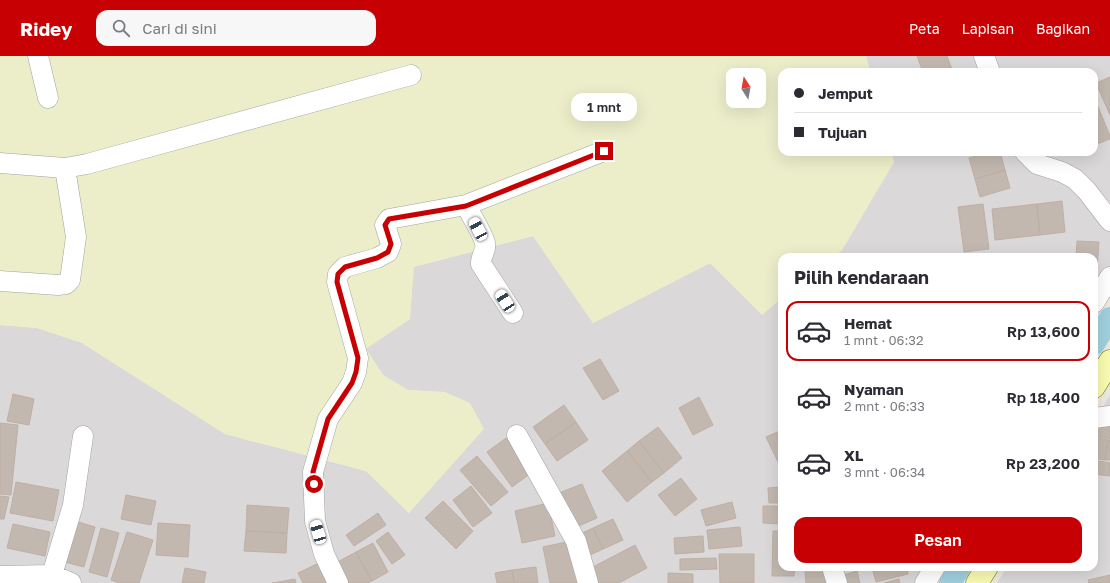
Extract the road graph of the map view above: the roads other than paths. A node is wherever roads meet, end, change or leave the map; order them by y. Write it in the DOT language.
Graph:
graph roads {
  1 [pos="38,56"];
  2 [pos="984,56"];
  3 [pos="988,68"];
  4 [pos="411,75"];
  5 [pos="48,98"];
  6 [pos="604,151"];
  7 [pos="1029,156"];
  8 [pos="0,162"];
  9 [pos="65,168"];
  10 [pos="466,206"];
  11 [pos="1110,221"];
  12 [pos="1110,277"];
  13 [pos="0,281"];
  14 [pos="1098,296"];
  15 [pos="513,313"];
  16 [pos="1110,361"];
  17 [pos="1098,381"];
  18 [pos="1110,416"];
  19 [pos="1098,418"];
  20 [pos="517,435"];
  21 [pos="82,436"];
  22 [pos="833,571"];
  23 [pos="932,571"];
  24 [pos="984,571"];
  25 [pos="52,575"];
  26 [pos="0,576"];
  27 [pos="71,583"];
  28 [pos="338,583"];
  29 [pos="588,583"];
  30 [pos="837,583"];
  31 [pos="925,583"];
  32 [pos="977,583"];
  1 -- 5 [label="street"];
  2 -- 3 [label="street"];
  4 -- 9 [label="street"];
  6 -- 10 [label="street"];
  7 -- 11 [label="street"];
  8 -- 9 [label="street"];
  9 -- 13 [label="street"];
  10 -- 15 [label="street"];
  10 -- 28 [label="street"];
  12 -- 14 [label="street"];
  16 -- 17 [label="main road"];
  18 -- 19 [label="street"];
  20 -- 29 [label="street"];
  21 -- 25 [label="street"];
  22 -- 30 [label="street"];
  23 -- 31 [label="street"];
  24 -- 32 [label="main road"];
  25 -- 26 [label="street"];
  25 -- 27 [label="street"];
}
